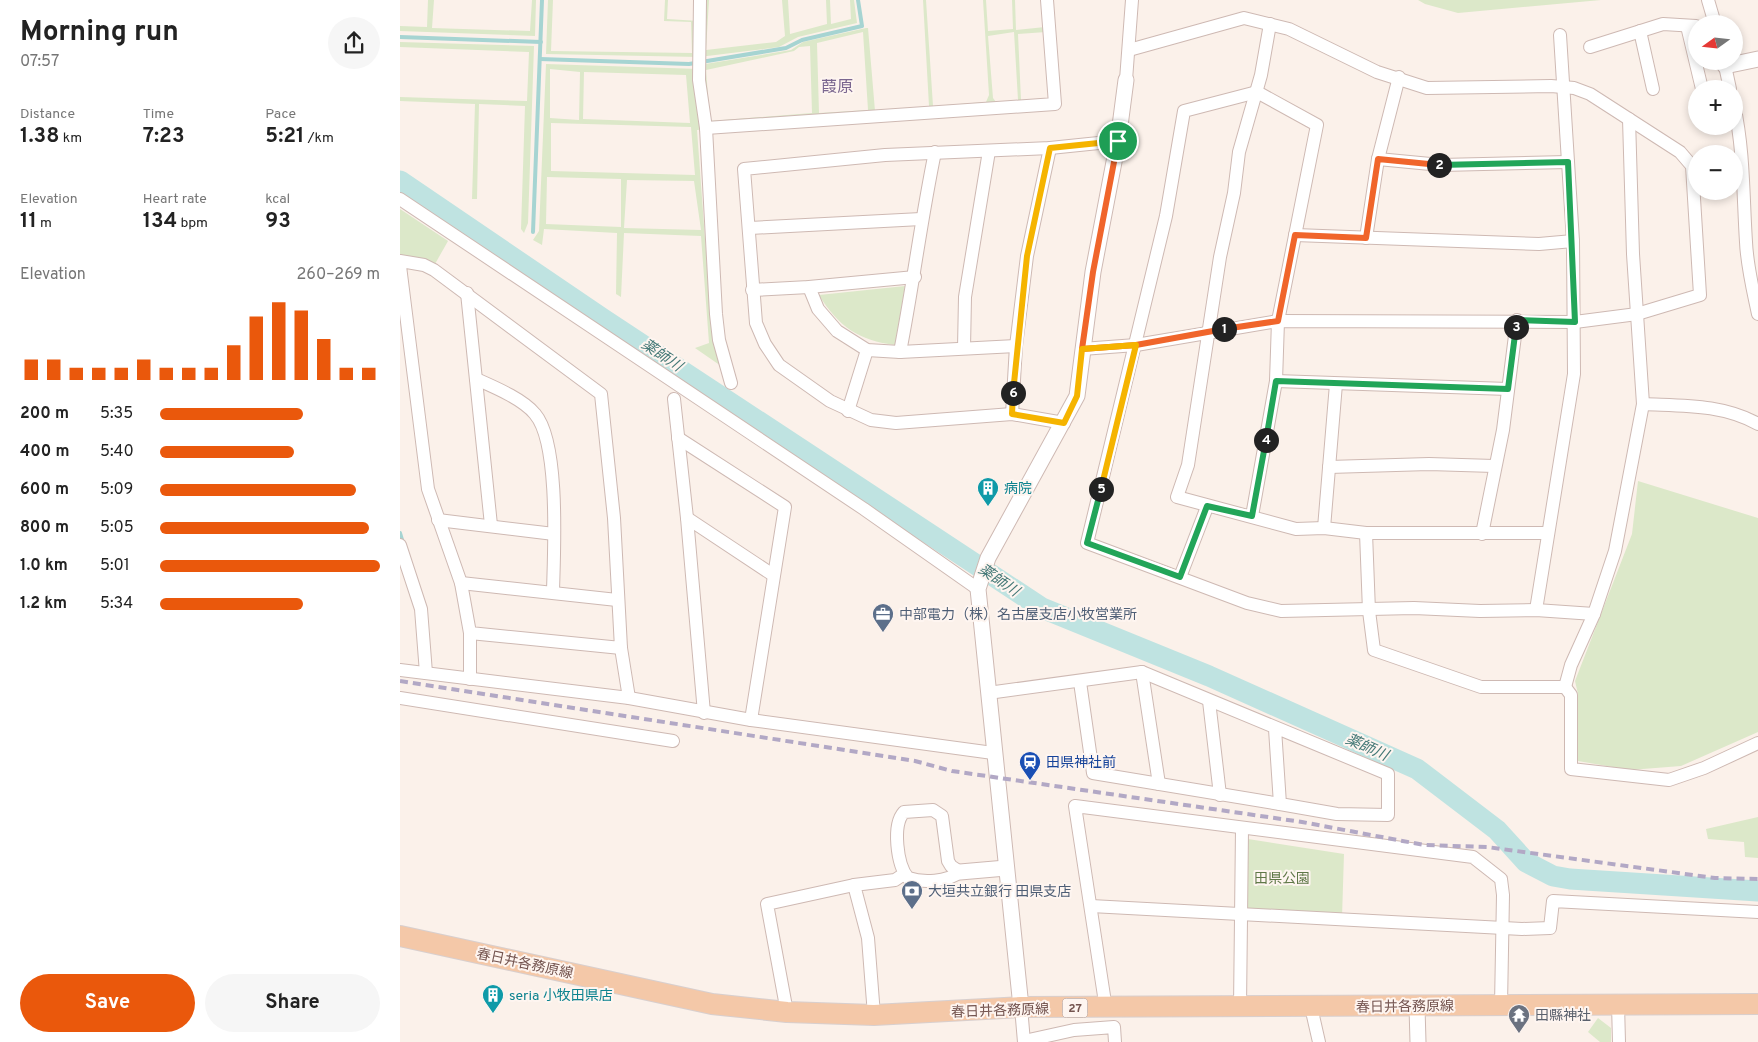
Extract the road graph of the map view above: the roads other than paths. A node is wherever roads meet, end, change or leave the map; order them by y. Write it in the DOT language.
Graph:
graph roads {
  1 [pos="700,0"];
  2 [pos="1048,0"];
  3 [pos="1132,0"];
  4 [pos="1708,0"];
  5 [pos="1713,15"];
  6 [pos="1270,24"];
  7 [pos="1688,26"];
  8 [pos="1640,31"];
  9 [pos="1560,35"];
  10 [pos="1590,47"];
  11 [pos="1129,50"];
  12 [pos="1758,59"];
  13 [pos="1743,61"];
  14 [pos="1399,77"];
  15 [pos="1126,80"];
  16 [pos="1563,86"];
  17 [pos="1653,89"];
  18 [pos="1257,92"];
  19 [pos="1629,119"];
  20 [pos="706,128"];
  21 [pos="1739,135"];
  22 [pos="1118,141"];
  23 [pos="1050,148"];
  24 [pos="989,151"];
  25 [pos="935,152"];
  26 [pos="1378,159"];
  27 [pos="1568,162"];
  28 [pos="400,199"];
  29 [pos="921,219"];
  30 [pos="750,228"];
  31 [pos="1295,235"];
  32 [pos="1366,238"];
  33 [pos="1573,241"];
  34 [pos="400,261"];
  35 [pos="400,266"];
  36 [pos="1754,276"];
  37 [pos="915,277"];
  38 [pos="809,287"];
  39 [pos="752,290"];
  40 [pos="467,293"];
  41 [pos="1637,314"];
  42 [pos="1758,314"];
  43 [pos="1517,320"];
  44 [pos="1278,321"];
  45 [pos="1575,322"];
  46 [pos="1208,332"];
  47 [pos="1136,345"];
  48 [pos="1016,346"];
  49 [pos="964,348"];
  50 [pos="1082,349"];
  51 [pos="867,350"];
  52 [pos="900,352"];
  53 [pos="476,379"];
  54 [pos="1276,381"];
  55 [pos="731,383"];
  56 [pos="1336,384"];
  57 [pos="1508,389"];
  58 [pos="674,399"];
  59 [pos="1643,404"];
  60 [pos="848,411"];
  61 [pos="1012,414"];
  62 [pos="1064,423"];
  63 [pos="1758,424"];
  64 [pos="678,438"];
  65 [pos="1494,466"];
  66 [pos="1329,467"];
  67 [pos="1207,506"];
  68 [pos="1252,516"];
  69 [pos="687,518"];
  70 [pos="438,520"];
  71 [pos="490,525"];
  72 [pos="1324,528"];
  73 [pos="1366,533"];
  74 [pos="1548,533"];
  75 [pos="554,534"];
  76 [pos="1482,534"];
  77 [pos="400,545"];
  78 [pos="773,575"];
  79 [pos="1180,577"];
  80 [pos="461,583"];
  81 [pos="978,589"];
  82 [pos="552,592"];
  83 [pos="617,600"];
  84 [pos="1536,610"];
  85 [pos="1369,611"];
  86 [pos="1594,614"];
  87 [pos="470,633"];
  88 [pos="622,648"];
  89 [pos="400,670"];
  90 [pos="1142,672"];
  91 [pos="426,673"];
  92 [pos="470,678"];
  93 [pos="1080,682"];
  94 [pos="1565,687"];
  95 [pos="988,693"];
  96 [pos="400,698"];
  97 [pos="629,698"];
  98 [pos="1209,701"];
  99 [pos="704,713"];
  100 [pos="751,720"];
  101 [pos="1275,729"];
  102 [pos="674,741"];
  103 [pos="1758,743"];
  104 [pos="993,753"];
  105 [pos="1159,784"];
  106 [pos="1220,795"];
  107 [pos="1280,804"];
  108 [pos="1242,829"];
  109 [pos="1006,868"];
  110 [pos="960,872"];
  111 [pos="904,874"];
  112 [pos="854,885"];
  113 [pos="1090,906"];
  114 [pos="1758,912"];
  115 [pos="1240,915"];
  116 [pos="1501,927"];
  117 [pos="400,936"];
  118 [pos="1618,1004"];
  119 [pos="1758,1004"];
  120 [pos="1500,1005"];
  121 [pos="1021,1007"];
  122 [pos="1240,1007"];
  123 [pos="1311,1007"];
  124 [pos="1417,1007"];
  125 [pos="1106,1009"];
  126 [pos="787,1012"];
  127 [pos="874,1015"];
  128 [pos="1024,1042"];
  129 [pos="1115,1042"];
  130 [pos="1319,1042"];
  131 [pos="1418,1042"];
  132 [pos="1619,1042"];
  1 -- 20 [label="street"];
  2 -- 20 [label="street"];
  3 -- 11 [label="street"];
  4 -- 5 [label="street"];
  6 -- 11 [label="street"];
  6 -- 14 [label="street"];
  6 -- 18 [label="street"];
  7 -- 8 [label="street"];
  8 -- 10 [label="street"];
  8 -- 17 [label="street"];
  9 -- 16 [label="street"];
  11 -- 15 [label="street"];
  12 -- 13 [label="street"];
  14 -- 16 [label="street"];
  14 -- 26 [label="street"];
  15 -- 22 [label="street"];
  16 -- 19 [label="street"];
  16 -- 27 [label="street"];
  18 -- 31 [label="street"];
  18 -- 46 [label="street"];
  18 -- 47 [label="street"];
  19 -- 41 [label="street"];
  19 -- 41 [label="street"];
  20 -- 55 [label="street"];
  21 -- 36 [label="street"];
  22 -- 23 [label="street"];
  22 -- 50 [label="street"];
  23 -- 24 [label="street"];
  23 -- 48 [label="street"];
  24 -- 25 [label="street"];
  24 -- 49 [label="street"];
  25 -- 29 [label="street"];
  25 -- 30 [label="street"];
  26 -- 27 [label="street"];
  26 -- 32 [label="street"];
  27 -- 33 [label="street"];
  28 -- 81 [label="street"];
  29 -- 30 [label="street"];
  29 -- 37 [label="street"];
  30 -- 39 [label="street"];
  31 -- 32 [label="street"];
  31 -- 44 [label="street"];
  32 -- 33 [label="street"];
  33 -- 45 [label="street"];
  34 -- 40 [label="street"];
  35 -- 70 [label="street"];
  36 -- 42 [label="street"];
  37 -- 38 [label="street"];
  37 -- 52 [label="street"];
  38 -- 39 [label="street"];
  38 -- 51 [label="street"];
  39 -- 60 [label="street"];
  40 -- 53 [label="street"];
  40 -- 83 [label="street"];
  41 -- 45 [label="street"];
  41 -- 59 [label="street"];
  43 -- 44 [label="street"];
  43 -- 45 [label="street"];
  43 -- 57 [label="street"];
  44 -- 46 [label="street"];
  44 -- 54 [label="street"];
  45 -- 74 [label="street"];
  46 -- 47 [label="street"];
  46 -- 67 [label="street"];
  47 -- 50 [label="street"];
  47 -- 79 [label="street"];
  48 -- 49 [label="street"];
  48 -- 61 [label="street"];
  49 -- 52 [label="street"];
  50 -- 62 [label="street"];
  51 -- 52 [label="street"];
  51 -- 60 [label="street"];
  53 -- 71 [label="street"];
  53 -- 75 [label="street"];
  54 -- 56 [label="street"];
  54 -- 68 [label="street"];
  56 -- 57 [label="street"];
  56 -- 66 [label="street"];
  57 -- 65 [label="street"];
  58 -- 64 [label="street"];
  59 -- 63 [label="street"];
  59 -- 86 [label="street"];
  60 -- 61 [label="street"];
  61 -- 62 [label="street"];
  62 -- 81 [label="street"];
  64 -- 69 [label="street"];
  64 -- 78 [label="street"];
  65 -- 66 [label="street"];
  65 -- 76 [label="street"];
  66 -- 72 [label="street"];
  67 -- 68 [label="street"];
  67 -- 79 [label="street"];
  68 -- 72 [label="street"];
  69 -- 78 [label="street"];
  69 -- 99 [label="street"];
  70 -- 71 [label="street"];
  70 -- 80 [label="street"];
  71 -- 75 [label="street"];
  72 -- 73 [label="street"];
  73 -- 76 [label="street"];
  73 -- 85 [label="street"];
  74 -- 76 [label="street"];
  74 -- 84 [label="street"];
  75 -- 82 [label="street"];
  77 -- 91 [label="street"];
  78 -- 100 [label="street"];
  79 -- 85 [label="street"];
  80 -- 82 [label="street"];
  80 -- 87 [label="street"];
  81 -- 95 [label="street"];
  82 -- 83 [label="street"];
  83 -- 88 [label="street"];
  84 -- 85 [label="street"];
  84 -- 86 [label="street"];
  85 -- 94 [label="street"];
  86 -- 94 [label="street"];
  87 -- 88 [label="street"];
  87 -- 92 [label="street"];
  88 -- 97 [label="street"];
  89 -- 91 [label="street"];
  90 -- 93 [label="street"];
  90 -- 98 [label="street"];
  90 -- 105 [label="street"];
  91 -- 92 [label="street"];
  92 -- 97 [label="street"];
  93 -- 95 [label="street"];
  93 -- 105 [label="street"];
  94 -- 103 [label="street"];
  95 -- 104 [label="street"];
  96 -- 102 [label="street"];
  97 -- 99 [label="street"];
  98 -- 101 [label="street"];
  98 -- 106 [label="street"];
  99 -- 100 [label="street"];
  100 -- 104 [label="street"];
  101 -- 107 [label="street"];
  101 -- 107 [label="street"];
  104 -- 109 [label="street"];
  105 -- 106 [label="street"];
  106 -- 107 [label="street"];
  108 -- 113 [label="street"];
  108 -- 115 [label="street"];
  108 -- 116 [label="street"];
  109 -- 110 [label="street"];
  109 -- 121 [label="street"];
  110 -- 111 [label="street"];
  110 -- 111 [label="street"];
  111 -- 112 [label="street"];
  112 -- 126 [label="street"];
  112 -- 127 [label="street"];
  113 -- 115 [label="street"];
  113 -- 125 [label="street"];
  114 -- 116 [label="street"];
  115 -- 116 [label="street"];
  115 -- 122 [label="street"];
  116 -- 120 [label="street"];
  117 -- 126 [label="main road, 春日井各務原線 / 27"];
  118 -- 119 [label="main road, 春日井各務原線 / 27"];
  118 -- 120 [label="main road, 春日井各務原線 / 27"];
  118 -- 132 [label="street"];
  120 -- 124 [label="main road, 春日井各務原線 / 27"];
  121 -- 125 [label="main road, 春日井各務原線 / 27"];
  121 -- 127 [label="main road, 春日井各務原線 / 27"];
  121 -- 128 [label="street"];
  122 -- 123 [label="main road, 春日井各務原線 / 27"];
  122 -- 125 [label="main road, 春日井各務原線 / 27"];
  123 -- 124 [label="main road, 春日井各務原線 / 27"];
  123 -- 130 [label="street"];
  124 -- 131 [label="street"];
  126 -- 127 [label="main road, 春日井各務原線 / 27"];
  128 -- 129 [label="street"];
}
